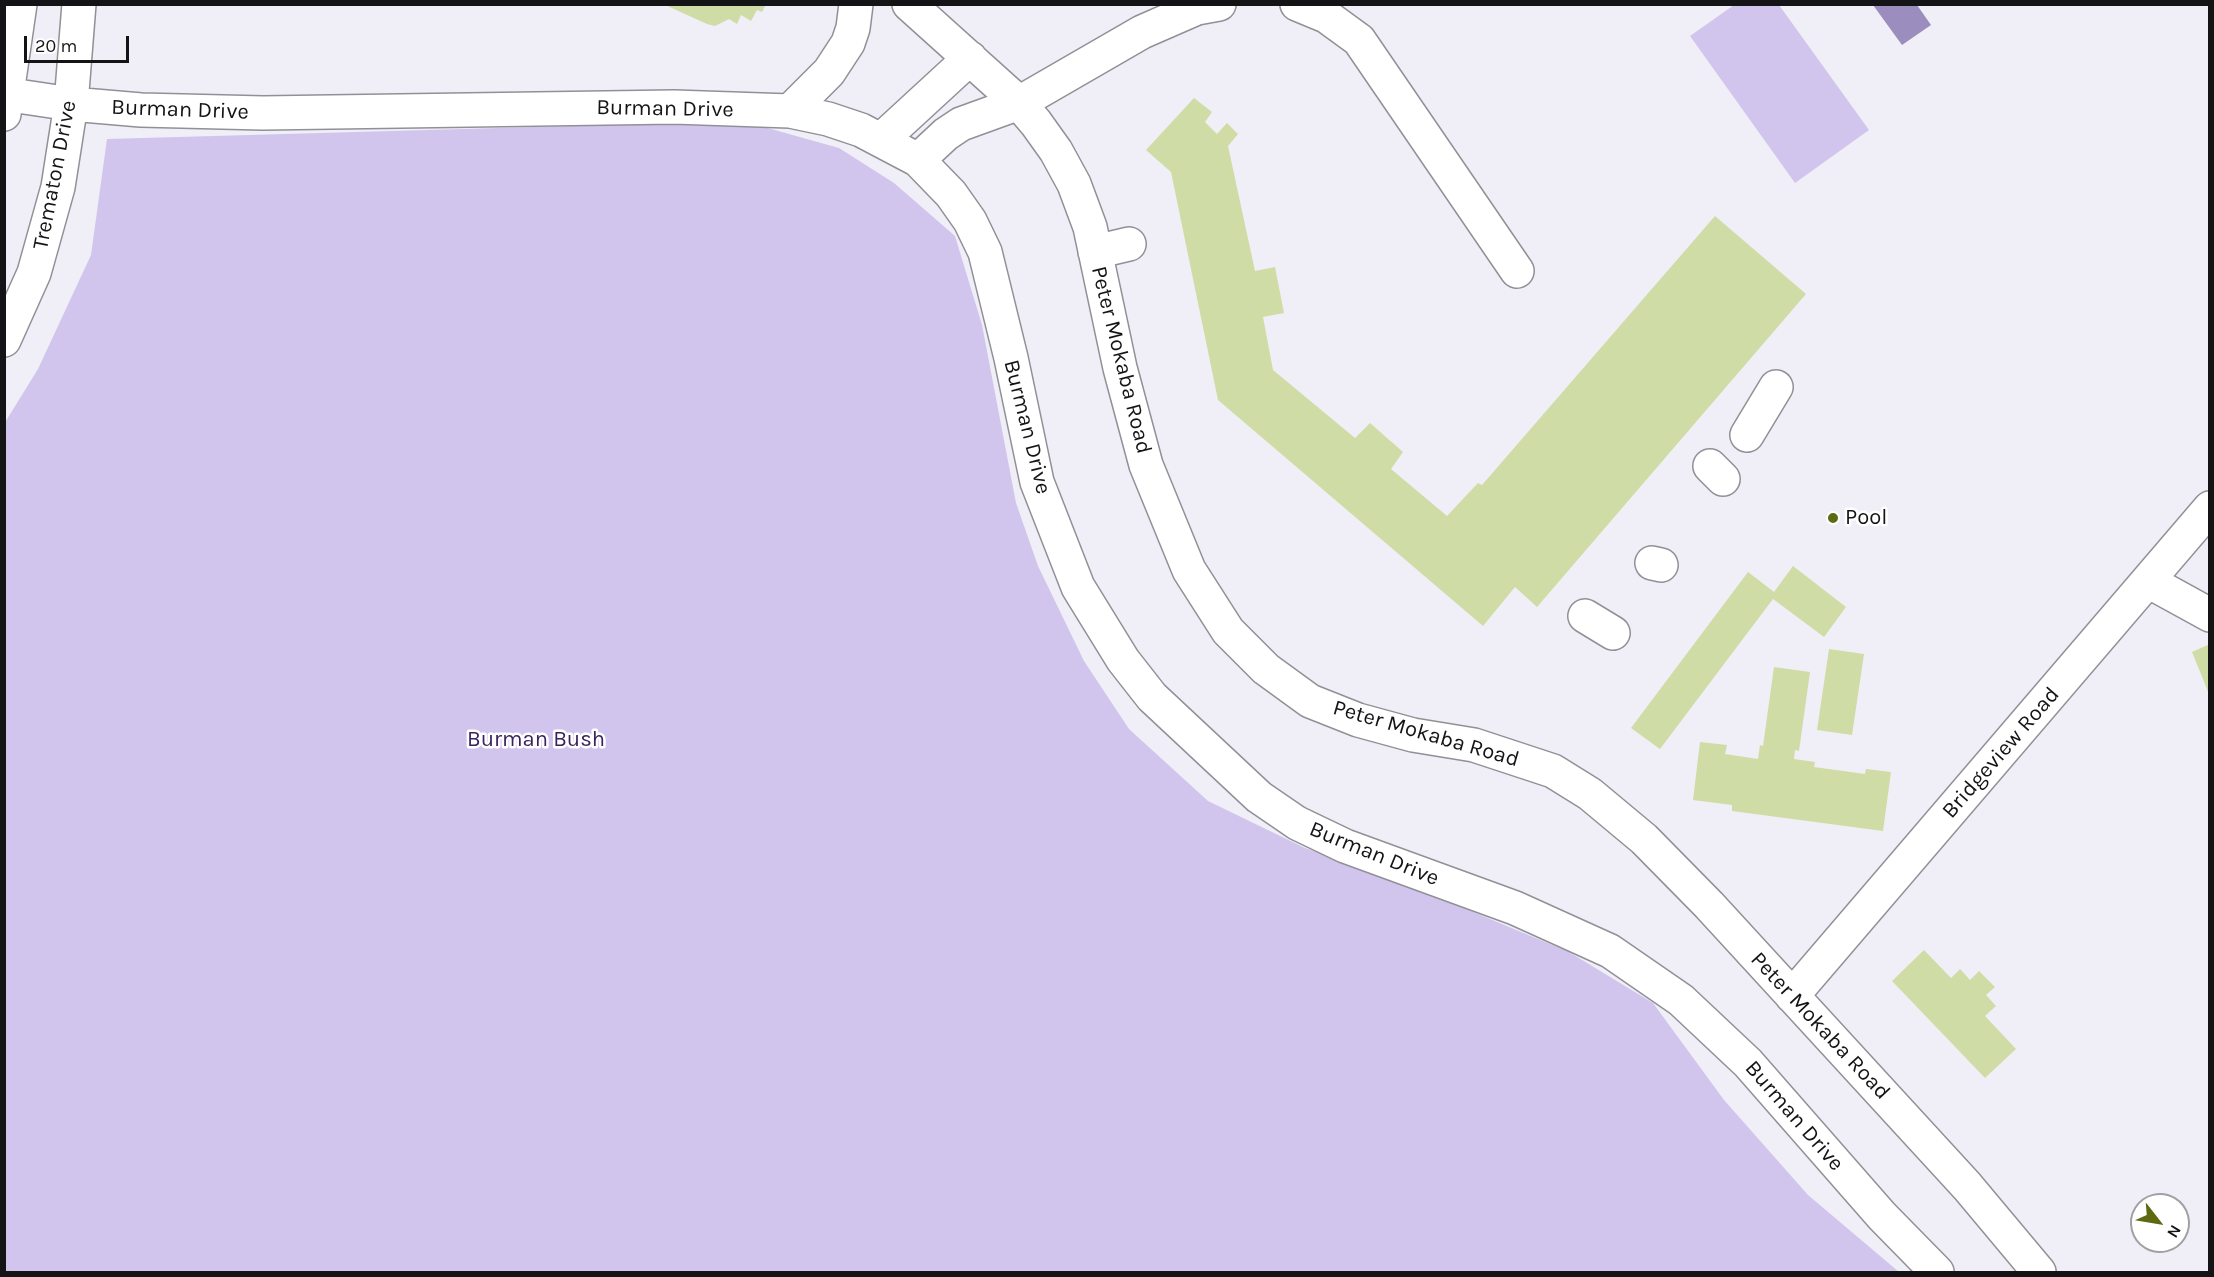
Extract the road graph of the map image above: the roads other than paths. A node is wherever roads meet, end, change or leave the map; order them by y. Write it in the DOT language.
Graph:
graph roads {
  1 [pos="20,4"];
  2 [pos="79,4"];
  3 [pos="856,4"];
  4 [pos="909,4"];
  5 [pos="1219,4"];
  6 [pos="1297,4"];
  7 [pos="970,58"];
  8 [pos="6,101"];
  9 [pos="1018,103"];
  10 [pos="71,104"];
  11 [pos="790,111"];
  12 [pos="882,139"];
  13 [pos="918,160"];
  14 [pos="1129,244"];
  15 [pos="1095,252"];
  16 [pos="1517,271"];
  17 [pos="4,340"];
  18 [pos="1776,387"];
  19 [pos="1747,435"];
  20 [pos="2210,508"];
  21 [pos="2148,581"];
  22 [pos="2210,615"];
  23 [pos="1792,996"];
  24 [pos="1937,1272"];
  25 [pos="2039,1272"];
  1 -- 8 [label="street"];
  2 -- 10 [label="street, Trematon Drive"];
  3 -- 11 [label="street"];
  4 -- 7 [label="street, Peter Mokaba Road"];
  5 -- 9 [label="street"];
  6 -- 16 [label="street"];
  7 -- 9 [label="street, Peter Mokaba Road"];
  7 -- 12 [label="street"];
  8 -- 10 [label="street, Burman Drive"];
  9 -- 13 [label="street"];
  9 -- 15 [label="street, Peter Mokaba Road"];
  10 -- 11 [label="street, Burman Drive"];
  10 -- 17 [label="street, Trematon Drive"];
  11 -- 12 [label="street, Burman Drive"];
  12 -- 13 [label="street, Burman Drive"];
  13 -- 24 [label="street, Burman Drive"];
  14 -- 15 [label="street"];
  15 -- 23 [label="street, Peter Mokaba Road"];
  18 -- 19 [label="street"];
  20 -- 21 [label="street, Bridgeview Road"];
  21 -- 22 [label="street"];
  21 -- 23 [label="street, Bridgeview Road"];
  23 -- 25 [label="street, Peter Mokaba Road"];
}
